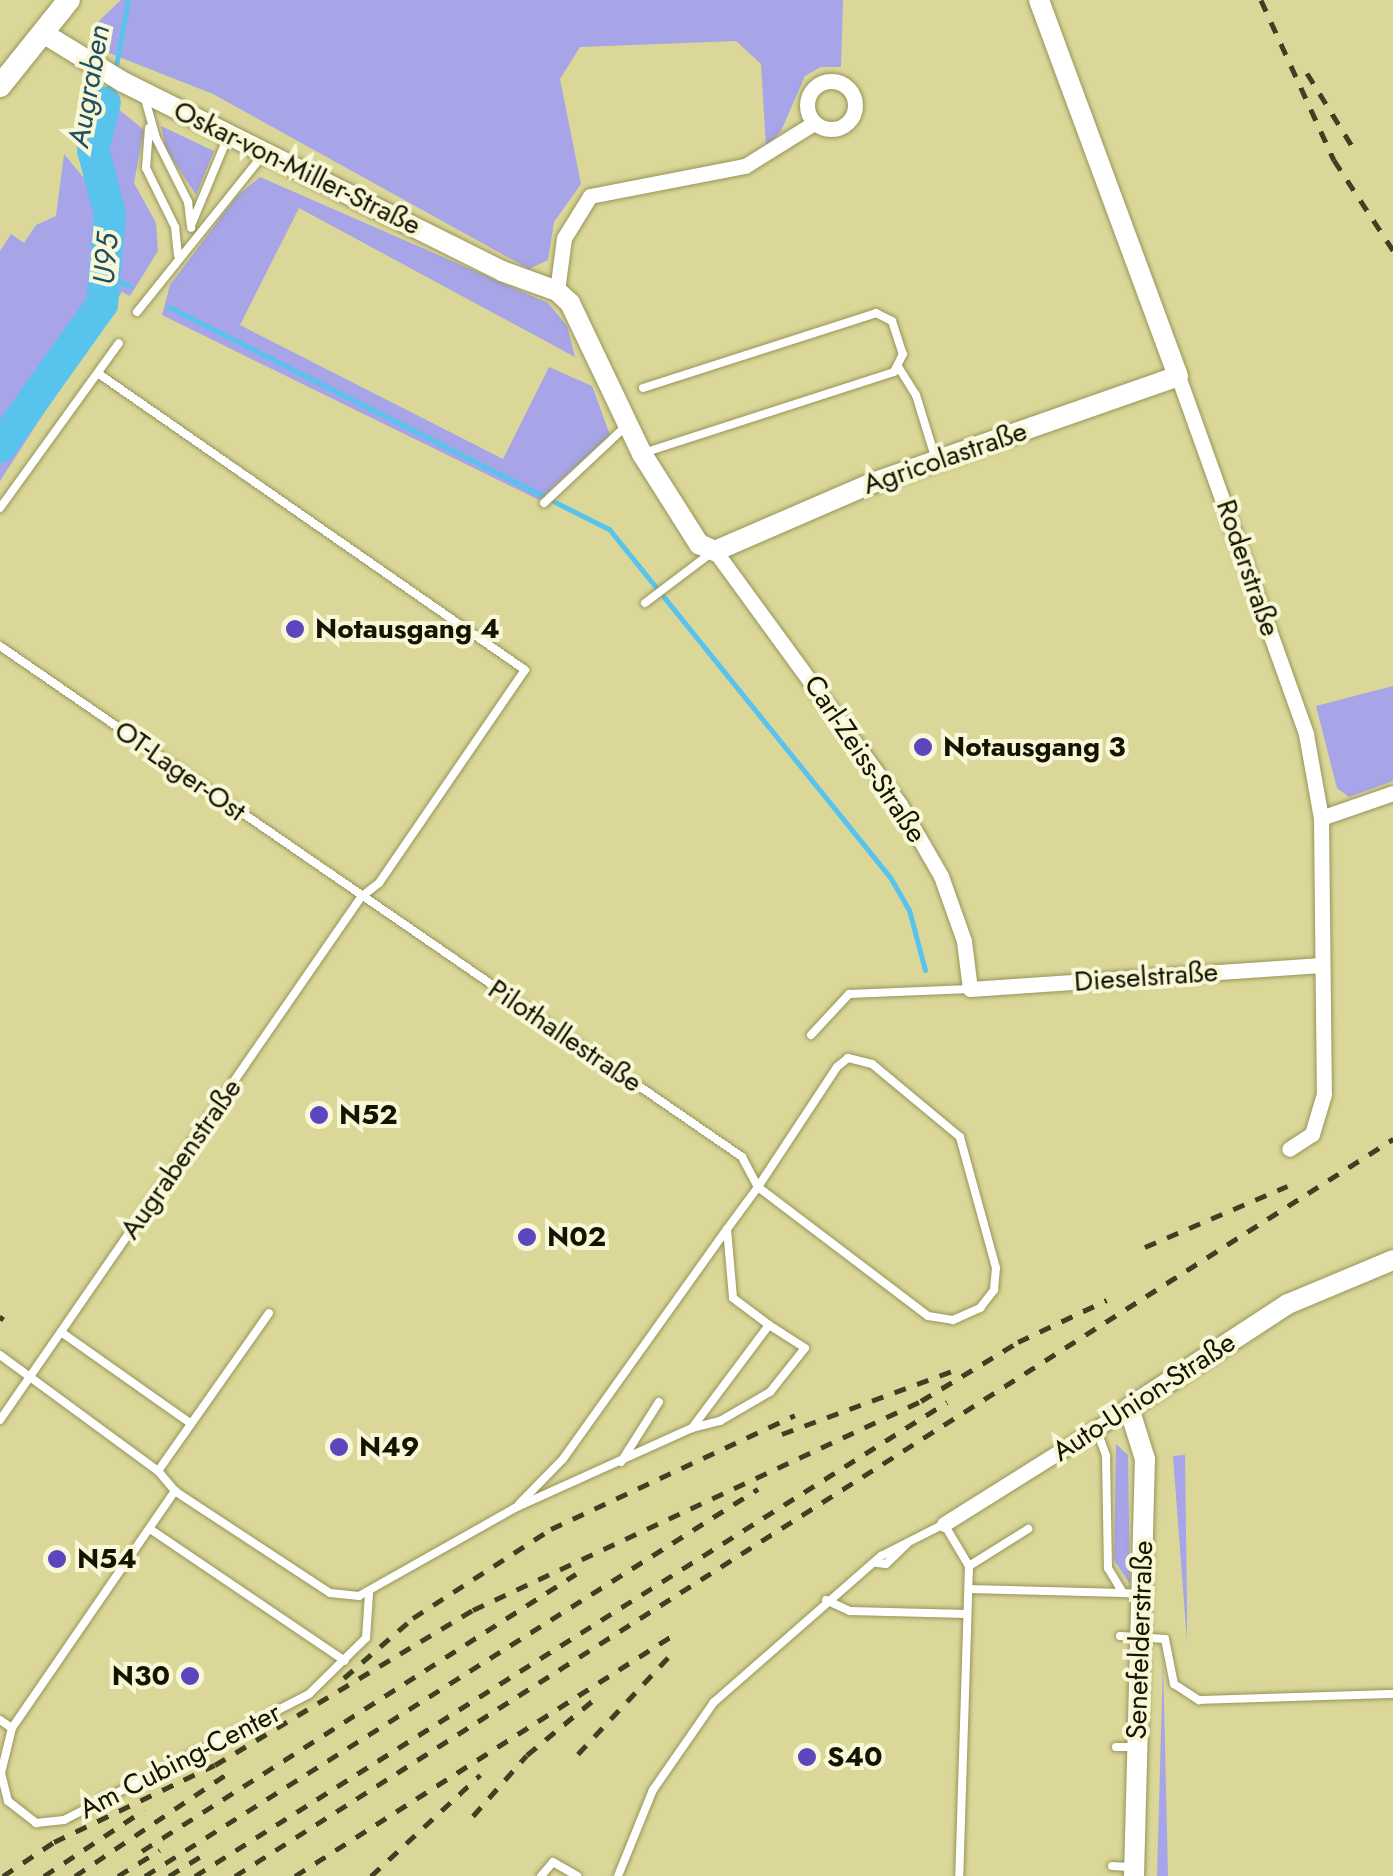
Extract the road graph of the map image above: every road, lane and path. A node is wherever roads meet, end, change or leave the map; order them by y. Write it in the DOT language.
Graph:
graph roads {
  1 [pos="69,0"];
  2 [pos="1039,0"];
  3 [pos="44,33"];
  4 [pos="0,86"];
  5 [pos="132,86"];
  6 [pos="150,120"];
  7 [pos="814,123"];
  8 [pos="228,134"];
  9 [pos="266,152"];
  10 [pos="191,228"];
  11 [pos="186,246"];
  12 [pos="178,256"];
  13 [pos="558,291"];
  14 [pos="137,312"];
  15 [pos="119,342"];
  16 [pos="899,368"];
  17 [pos="98,374"];
  18 [pos="1178,376"];
  19 [pos="643,388"];
  20 [pos="626,426"];
  21 [pos="642,454"];
  22 [pos="936,460"];
  23 [pos="544,503"];
  24 [pos="0,508"];
  25 [pos="715,551"];
  26 [pos="647,601"];
  27 [pos="0,646"];
  28 [pos="1393,793"];
  29 [pos="1320,818"];
  30 [pos="360,896"];
  31 [pos="1321,965"];
  32 [pos="970,988"];
  33 [pos="812,1035"];
  34 [pos="1289,1149"];
  35 [pos="758,1187"];
  36 [pos="727,1229"];
  37 [pos="1390,1260"];
  38 [pos="269,1313"];
  39 [pos="770,1325"];
  40 [pos="61,1332"];
  41 [pos="0,1355"];
  42 [pos="31,1377"];
  43 [pos="659,1402"];
  44 [pos="1129,1408"];
  45 [pos="0,1420"];
  46 [pos="190,1423"];
  47 [pos="692,1428"];
  48 [pos="1096,1428"];
  49 [pos="620,1464"];
  50 [pos="158,1472"];
  51 [pos="176,1491"];
  52 [pos="515,1508"];
  53 [pos="944,1524"];
  54 [pos="150,1528"];
  55 [pos="1028,1529"];
  56 [pos="970,1566"];
  57 [pos="969,1589"];
  58 [pos="369,1594"];
  59 [pos="1133,1594"];
  60 [pos="826,1600"];
  61 [pos="967,1614"];
  62 [pos="1130,1636"];
  63 [pos="346,1661"];
  64 [pos="1393,1694"];
  65 [pos="0,1720"];
  66 [pos="12,1728"];
  67 [pos="1112,1866"];
  68 [pos="1134,1872"];
  69 [pos="617,1874"];
  70 [pos="541,1876"];
  71 [pos="577,1876"];
  72 [pos="959,1876"];
  1 -- 3 [label="main road"];
  2 -- 18 [label="street, Roderstraße"];
  3 -- 4 [label="main road"];
  3 -- 5 [label="street, Oskar-von-Miller-Straße"];
  5 -- 6 [label="lane"];
  5 -- 8 [label="street, Oskar-von-Miller-Straße"];
  6 -- 10 [label="lane"];
  6 -- 12 [label="lane"];
  7 -- 13 [label="street"];
  8 -- 9 [label="street, Oskar-von-Miller-Straße"];
  8 -- 10 [label="lane"];
  9 -- 11 [label="lane"];
  9 -- 13 [label="street, Oskar-von-Miller-Straße"];
  10 -- 11 [label="lane"];
  11 -- 12 [label="lane"];
  12 -- 14 [label="lane"];
  13 -- 20 [label="street"];
  15 -- 17 [label="lane"];
  16 -- 19 [label="lane"];
  16 -- 21 [label="lane"];
  16 -- 22 [label="lane"];
  17 -- 24 [label="lane"];
  17 -- 30 [label="lane, Augrabenstraße"];
  18 -- 22 [label="street, Agricolastraße"];
  18 -- 29 [label="street, Roderstraße"];
  20 -- 21 [label="street"];
  20 -- 23 [label="lane"];
  21 -- 25 [label="street"];
  22 -- 25 [label="street, Agricolastraße"];
  25 -- 26 [label="lane"];
  25 -- 32 [label="street, Carl-Zeiss-Straße"];
  27 -- 30 [label="lane, OT-Lager-Ost"];
  28 -- 29 [label="street"];
  29 -- 31 [label="street, Roderstraße"];
  30 -- 35 [label="lane, Pilothallestraße"];
  30 -- 40 [label="lane, Augrabenstraße"];
  31 -- 32 [label="street, Dieselstraße"];
  31 -- 34 [label="street, Roderstraße"];
  32 -- 33 [label="lane"];
  35 -- 35 [label="lane"];
  35 -- 36 [label="lane"];
  36 -- 39 [label="lane"];
  36 -- 52 [label="lane"];
  37 -- 44 [label="street, Auto-Union-Straße"];
  38 -- 46 [label="lane"];
  39 -- 47 [label="lane"];
  39 -- 47 [label="lane"];
  40 -- 42 [label="lane, Augrabenstraße"];
  40 -- 46 [label="lane"];
  41 -- 42 [label="lane"];
  42 -- 45 [label="lane, Augrabenstraße"];
  42 -- 50 [label="lane"];
  43 -- 49 [label="lane"];
  44 -- 48 [label="street, Auto-Union-Straße"];
  44 -- 59 [label="street, Senefelderstraße"];
  46 -- 50 [label="lane"];
  47 -- 49 [label="lane"];
  48 -- 53 [label="street, Auto-Union-Straße"];
  48 -- 59 [label="lane"];
  49 -- 52 [label="lane"];
  50 -- 51 [label="lane"];
  51 -- 54 [label="lane, Am Cubing-Center"];
  51 -- 58 [label="lane"];
  52 -- 58 [label="lane"];
  53 -- 56 [label="lane"];
  53 -- 60 [label="lane, Auto-Union-Straße"];
  54 -- 63 [label="lane"];
  54 -- 66 [label="lane, Am Cubing-Center"];
  55 -- 56 [label="lane"];
  56 -- 57 [label="lane"];
  57 -- 59 [label="lane"];
  57 -- 61 [label="lane"];
  58 -- 63 [label="lane, Am Cubing-Center"];
  59 -- 62 [label="street, Senefelderstraße"];
  60 -- 61 [label="lane"];
  60 -- 69 [label="lane"];
  61 -- 72 [label="lane"];
  62 -- 64 [label="lane"];
  62 -- 68 [label="street, Senefelderstraße"];
  63 -- 66 [label="lane, Am Cubing-Center"];
  65 -- 66 [label="lane"];
  67 -- 68 [label="lane"];
  70 -- 71 [label="lane"];
}
